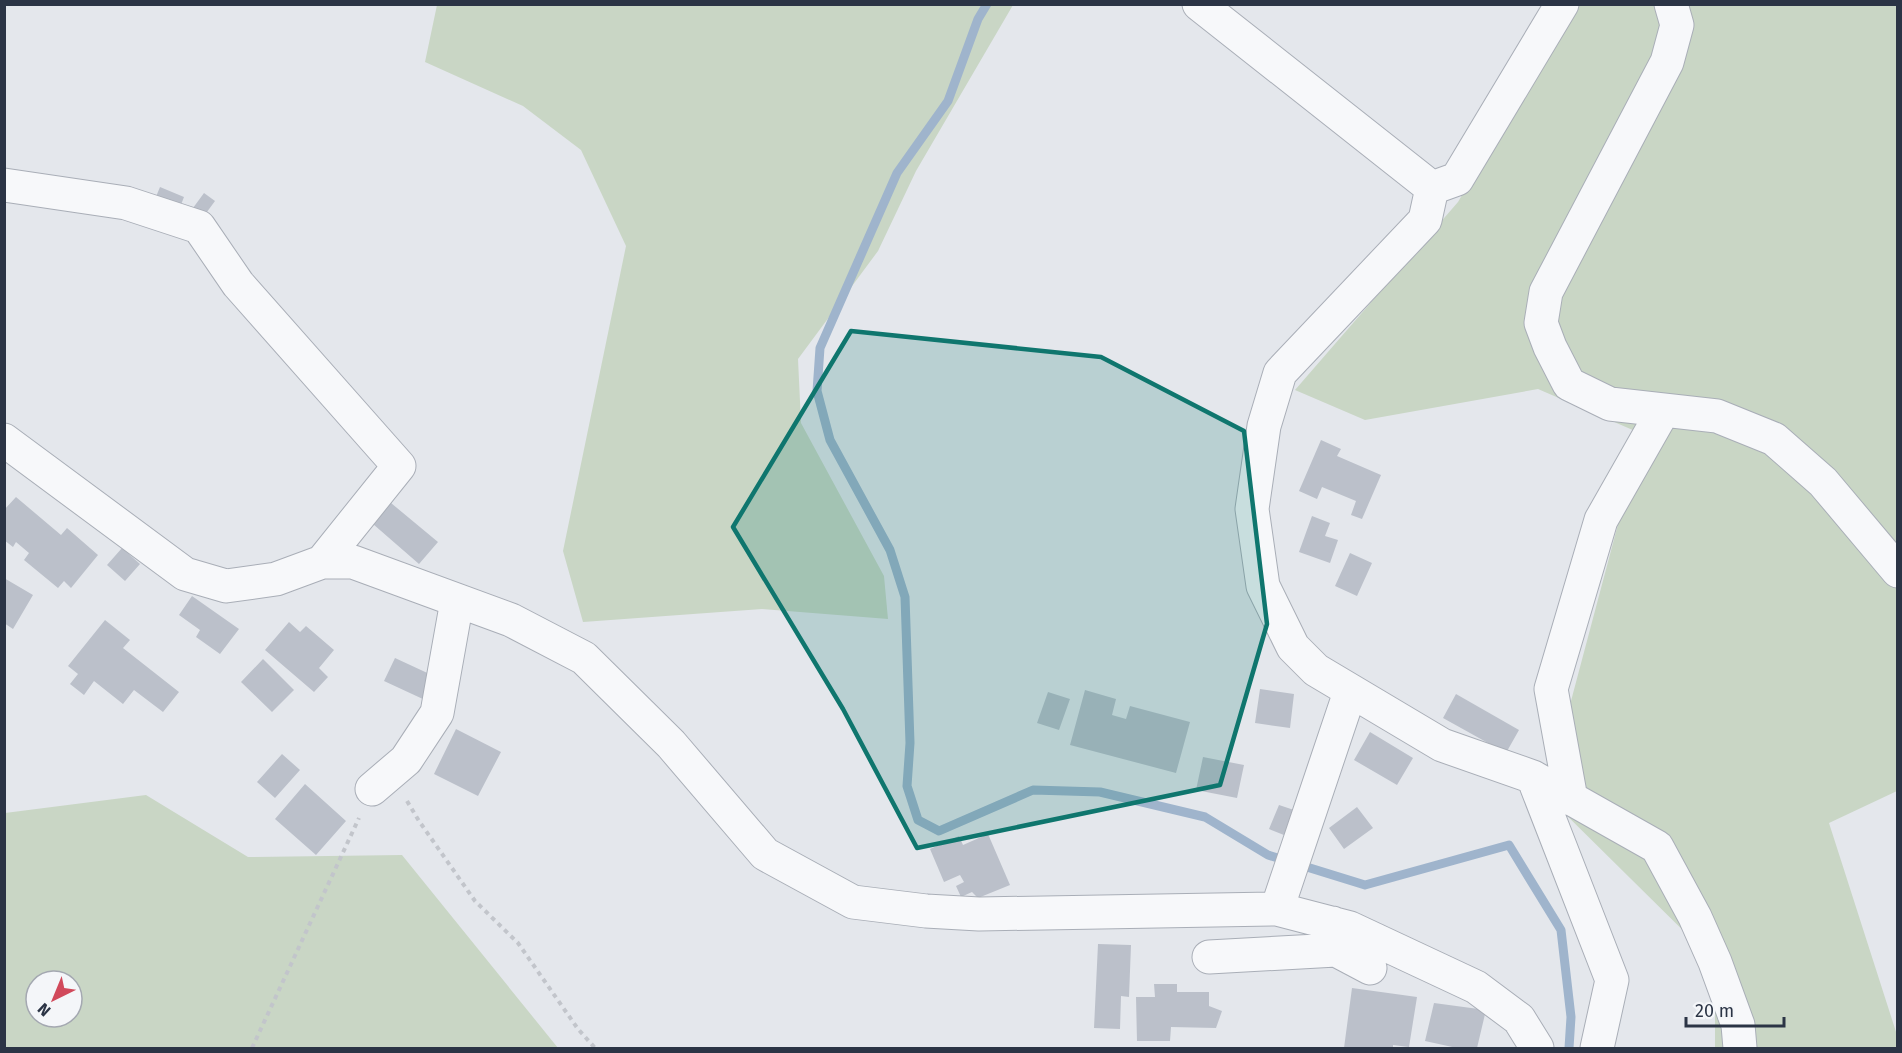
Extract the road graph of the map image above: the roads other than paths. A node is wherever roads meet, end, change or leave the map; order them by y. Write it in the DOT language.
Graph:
graph roads {
  1 [pos="1199,4"];
  2 [pos="1562,4"];
  3 [pos="1671,4"];
  4 [pos="4,185"];
  5 [pos="1432,188"];
  6 [pos="1663,411"];
  7 [pos="4,440"];
  8 [pos="321,562"];
  9 [pos="1898,571"];
  10 [pos="457,601"];
  11 [pos="1350,692"];
  12 [pos="1533,777"];
  13 [pos="372,789"];
  14 [pos="1571,799"];
  15 [pos="1281,898"];
  16 [pos="1334,937"];
  17 [pos="1209,957"];
  18 [pos="1370,968"];
  19 [pos="1537,1048"];
  20 [pos="1597,1048"];
  21 [pos="1740,1048"];
  1 -- 5 [label="street"];
  2 -- 5 [label="street"];
  3 -- 6 [label="street"];
  4 -- 8 [label="street"];
  5 -- 11 [label="street"];
  6 -- 9 [label="street"];
  6 -- 14 [label="street"];
  7 -- 8 [label="street"];
  8 -- 10 [label="street"];
  10 -- 13 [label="street"];
  10 -- 15 [label="street"];
  11 -- 12 [label="street"];
  11 -- 15 [label="street"];
  12 -- 14 [label="street"];
  12 -- 20 [label="street"];
  14 -- 21 [label="street"];
  15 -- 16 [label="street"];
  16 -- 17 [label="street"];
  16 -- 18 [label="street"];
  16 -- 19 [label="street"];
}
